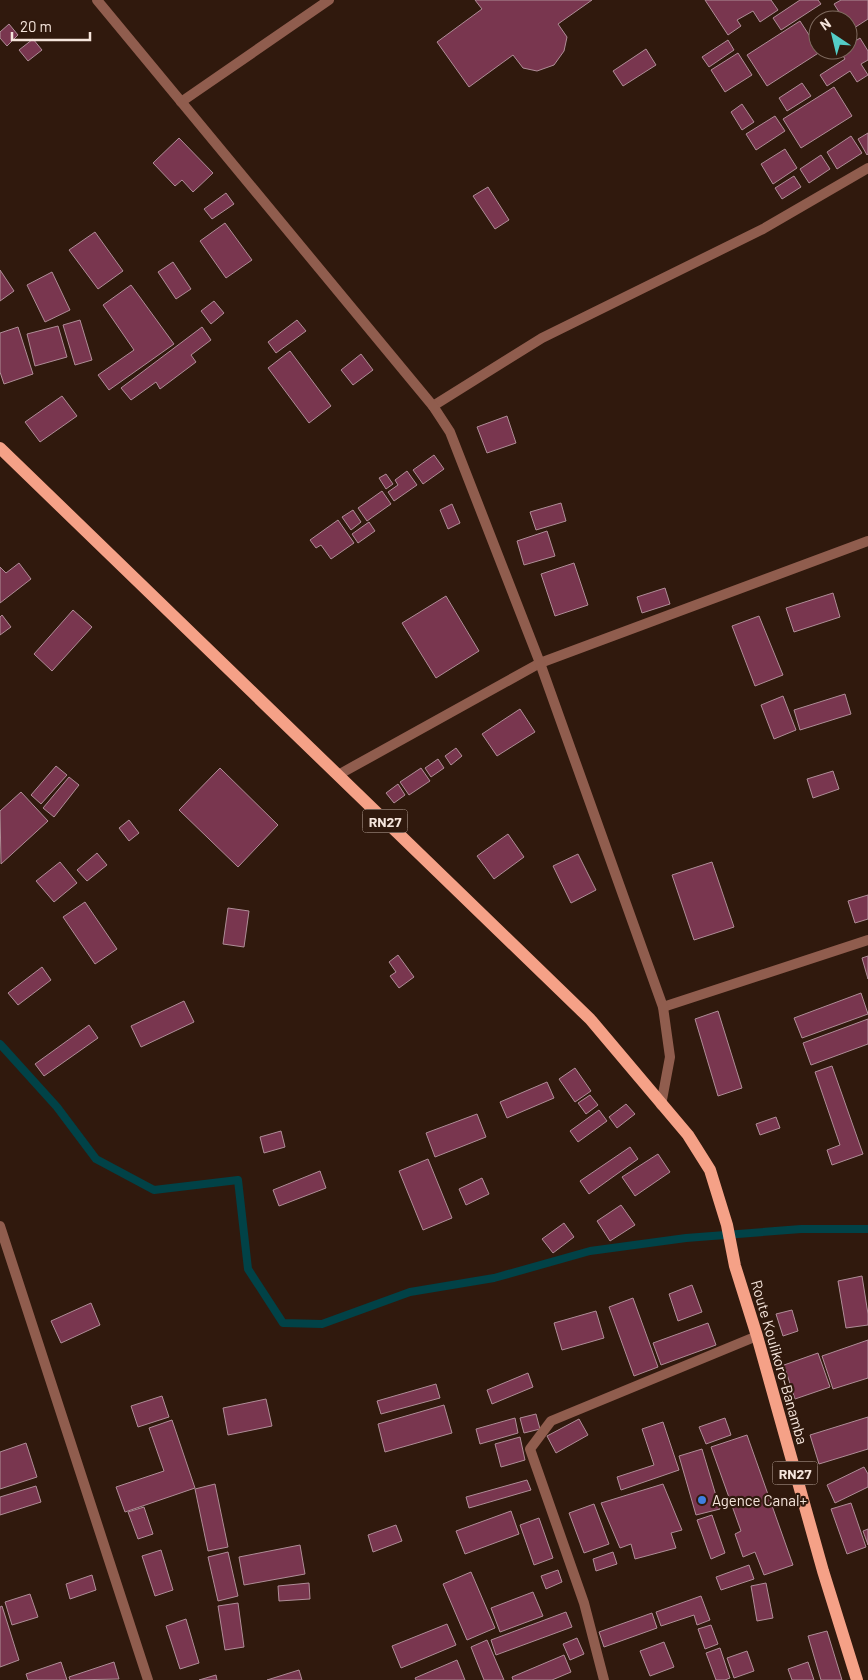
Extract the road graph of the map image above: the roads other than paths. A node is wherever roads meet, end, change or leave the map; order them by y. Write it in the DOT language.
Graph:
graph roads {
  1 [pos="98,0"];
  2 [pos="330,0"];
  3 [pos="181,102"];
  4 [pos="868,168"];
  5 [pos="433,406"];
  6 [pos="2,454"];
  7 [pos="868,541"];
  8 [pos="540,663"];
  9 [pos="338,775"];
  10 [pos="868,940"];
  11 [pos="662,1006"];
  12 [pos="661,1105"];
  13 [pos="0,1226"];
  14 [pos="757,1336"];
  15 [pos="148,1680"];
  16 [pos="604,1680"];
  17 [pos="857,1680"];
  1 -- 3 [label="street"];
  2 -- 3 [label="street"];
  3 -- 5 [label="street"];
  4 -- 5 [label="street"];
  5 -- 8 [label="street"];
  6 -- 9 [label="main road, RN27"];
  7 -- 8 [label="street"];
  8 -- 9 [label="street"];
  8 -- 11 [label="street"];
  9 -- 12 [label="main road, RN27"];
  10 -- 11 [label="street"];
  11 -- 12 [label="street"];
  12 -- 14 [label="main road, Route Koulikoro-Banamba / RN27"];
  13 -- 15 [label="street"];
  14 -- 16 [label="street"];
  14 -- 17 [label="main road, Route Koulikoro-Banamba / RN27"];
}
